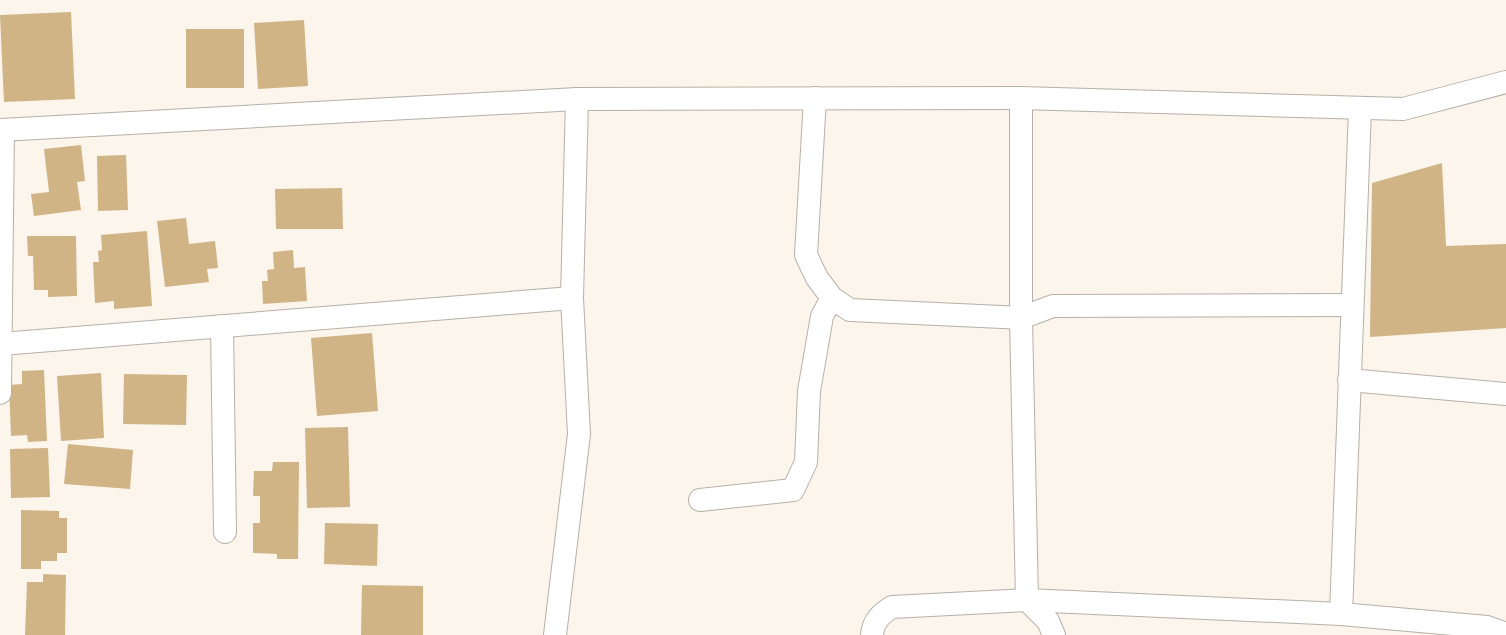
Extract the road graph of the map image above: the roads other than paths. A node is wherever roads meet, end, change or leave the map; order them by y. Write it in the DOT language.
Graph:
graph roads {
  1 [pos="1506,82"];
  2 [pos="815,98"];
  3 [pos="1021,98"];
  4 [pos="577,99"];
  5 [pos="1360,109"];
  6 [pos="1,130"];
  7 [pos="572,298"];
  8 [pos="832,298"];
  9 [pos="1352,305"];
  10 [pos="1021,318"];
  11 [pos="222,326"];
  12 [pos="1,344"];
  13 [pos="1349,380"];
  14 [pos="0,393"];
  15 [pos="1506,394"];
  16 [pos="700,500"];
  17 [pos="225,532"];
  18 [pos="1027,600"];
  19 [pos="1341,614"];
  20 [pos="1506,634"];
  21 [pos="555,635"];
  22 [pos="872,635"];
  23 [pos="1054,635"];
  1 -- 5 [label="street"];
  2 -- 3 [label="street"];
  2 -- 4 [label="street"];
  2 -- 8 [label="street"];
  3 -- 5 [label="street"];
  3 -- 10 [label="street"];
  4 -- 6 [label="street"];
  4 -- 7 [label="street"];
  5 -- 9 [label="street"];
  6 -- 12 [label="street"];
  7 -- 11 [label="street"];
  7 -- 21 [label="street"];
  8 -- 10 [label="street"];
  8 -- 16 [label="street"];
  9 -- 10 [label="street"];
  9 -- 13 [label="street"];
  10 -- 18 [label="street"];
  11 -- 12 [label="street"];
  11 -- 17 [label="street"];
  12 -- 14 [label="street"];
  13 -- 15 [label="street"];
  13 -- 19 [label="street"];
  18 -- 19 [label="street"];
  18 -- 22 [label="street"];
  18 -- 23 [label="street"];
  19 -- 20 [label="street"];
}
